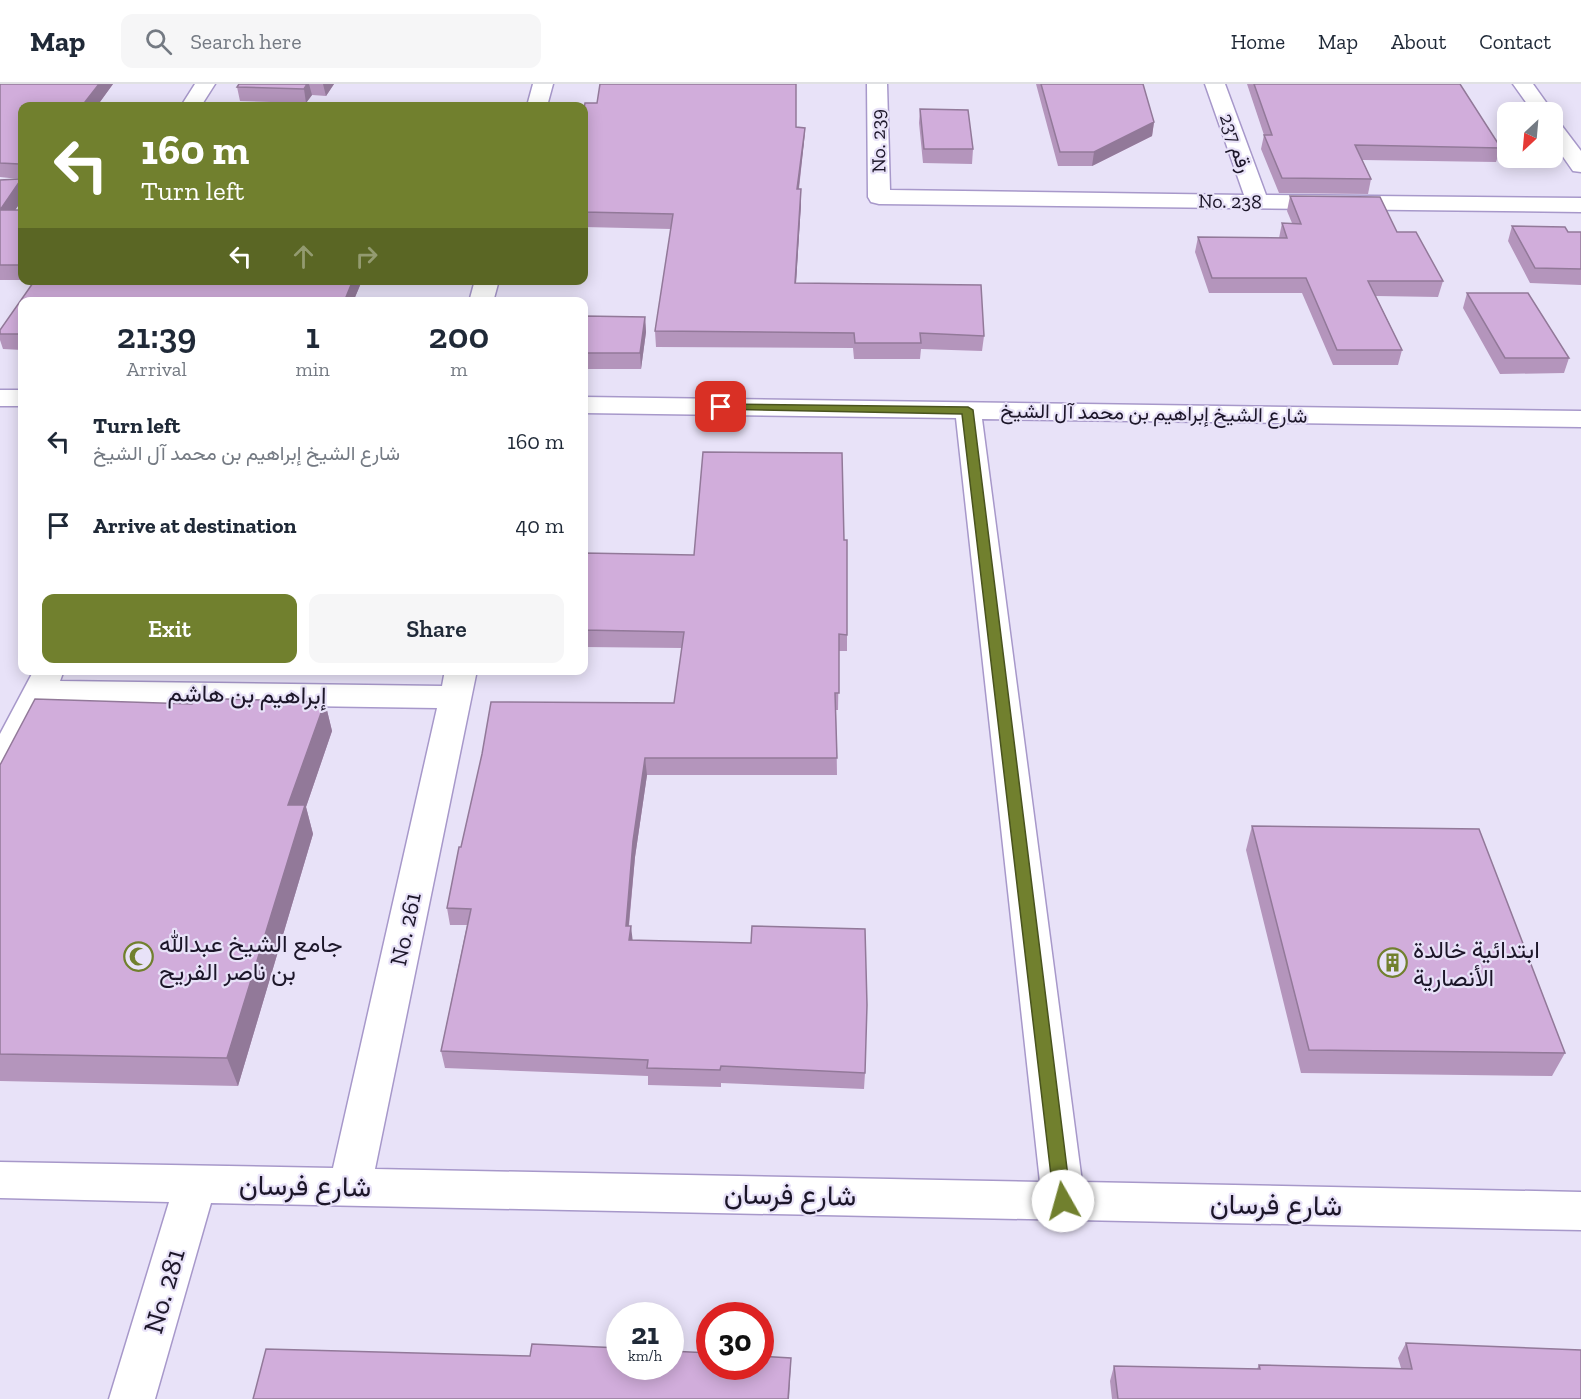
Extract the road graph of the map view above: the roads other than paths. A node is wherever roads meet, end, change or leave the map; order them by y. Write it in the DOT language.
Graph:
graph roads {
  1 [pos="205,84"];
  2 [pos="543,84"];
  3 [pos="877,84"];
  4 [pos="1215,84"];
  5 [pos="1523,84"];
  6 [pos="194,102"];
  7 [pos="538,102"];
  8 [pos="1536,102"];
  9 [pos="1563,141"];
  10 [pos="1581,166"];
  11 [pos="879,197"];
  12 [pos="1257,201"];
  13 [pos="1581,205"];
  14 [pos="0,398"];
  15 [pos="18,398"];
  16 [pos="588,405"];
  17 [pos="968,410"];
  18 [pos="1581,419"];
  19 [pos="44,681"];
  20 [pos="458,684"];
  21 [pos="0,765"];
  22 [pos="0,1180"];
  23 [pos="195,1184"];
  24 [pos="350,1187"];
  25 [pos="1063,1201"];
  26 [pos="1581,1211"];
  27 [pos="132,1399"];
  1 -- 6 [label="street"];
  2 -- 7 [label="street"];
  3 -- 11 [label="street, No. 239"];
  4 -- 12 [label="street, رقم 237"];
  5 -- 8 [label="street"];
  9 -- 10 [label="street"];
  11 -- 12 [label="street, No. 238"];
  12 -- 13 [label="street, No. 238"];
  14 -- 15 [label="street"];
  16 -- 17 [label="street, شارع الشيخ إبراهيم بن محمد آل الشيخ"];
  17 -- 18 [label="street, شارع الشيخ إبراهيم بن محمد آل الشيخ"];
  17 -- 25 [label="street"];
  19 -- 20 [label="street, إبراهيم بن هاشم"];
  19 -- 21 [label="street"];
  20 -- 24 [label="street, No. 261"];
  22 -- 23 [label="street, شارع فرسان"];
  23 -- 24 [label="street, شارع فرسان"];
  23 -- 27 [label="street, No. 281"];
  24 -- 25 [label="street, شارع فرسان"];
  25 -- 26 [label="street, شارع فرسان"];
}
